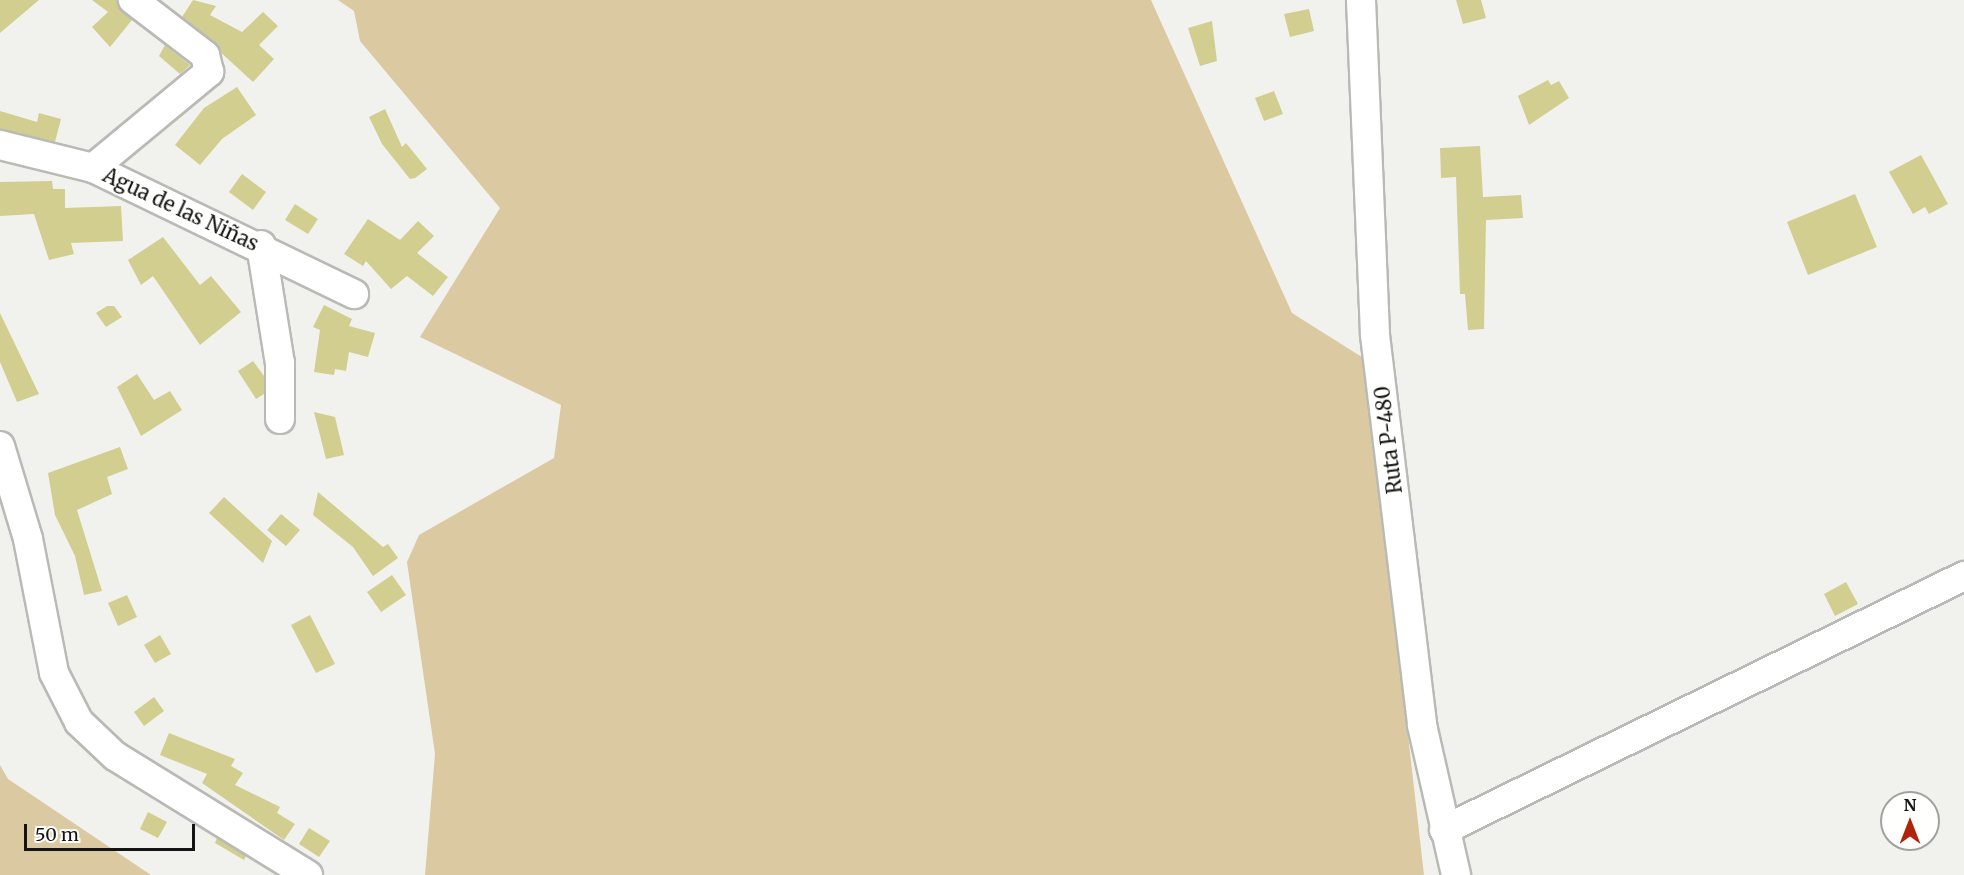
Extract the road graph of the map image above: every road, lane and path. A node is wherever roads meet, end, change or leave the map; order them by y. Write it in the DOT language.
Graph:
graph roads {
  1 [pos="133,0"];
  2 [pos="1360,0"];
  3 [pos="0,145"];
  4 [pos="93,168"];
  5 [pos="261,245"];
  6 [pos="354,294"];
  7 [pos="280,419"];
  8 [pos="0,446"];
  9 [pos="1964,576"];
  10 [pos="1444,830"];
  11 [pos="308,875"];
  12 [pos="1456,875"];
  1 -- 4 [label="street"];
  2 -- 10 [label="street, Ruta P-480"];
  3 -- 4 [label="street, Agua de las Niñas"];
  4 -- 5 [label="street, Agua de las Niñas"];
  5 -- 6 [label="street, Agua de las Niñas"];
  5 -- 7 [label="street"];
  8 -- 11 [label="street"];
  9 -- 10 [label="street"];
  10 -- 12 [label="street, Ruta P-480"];
}
